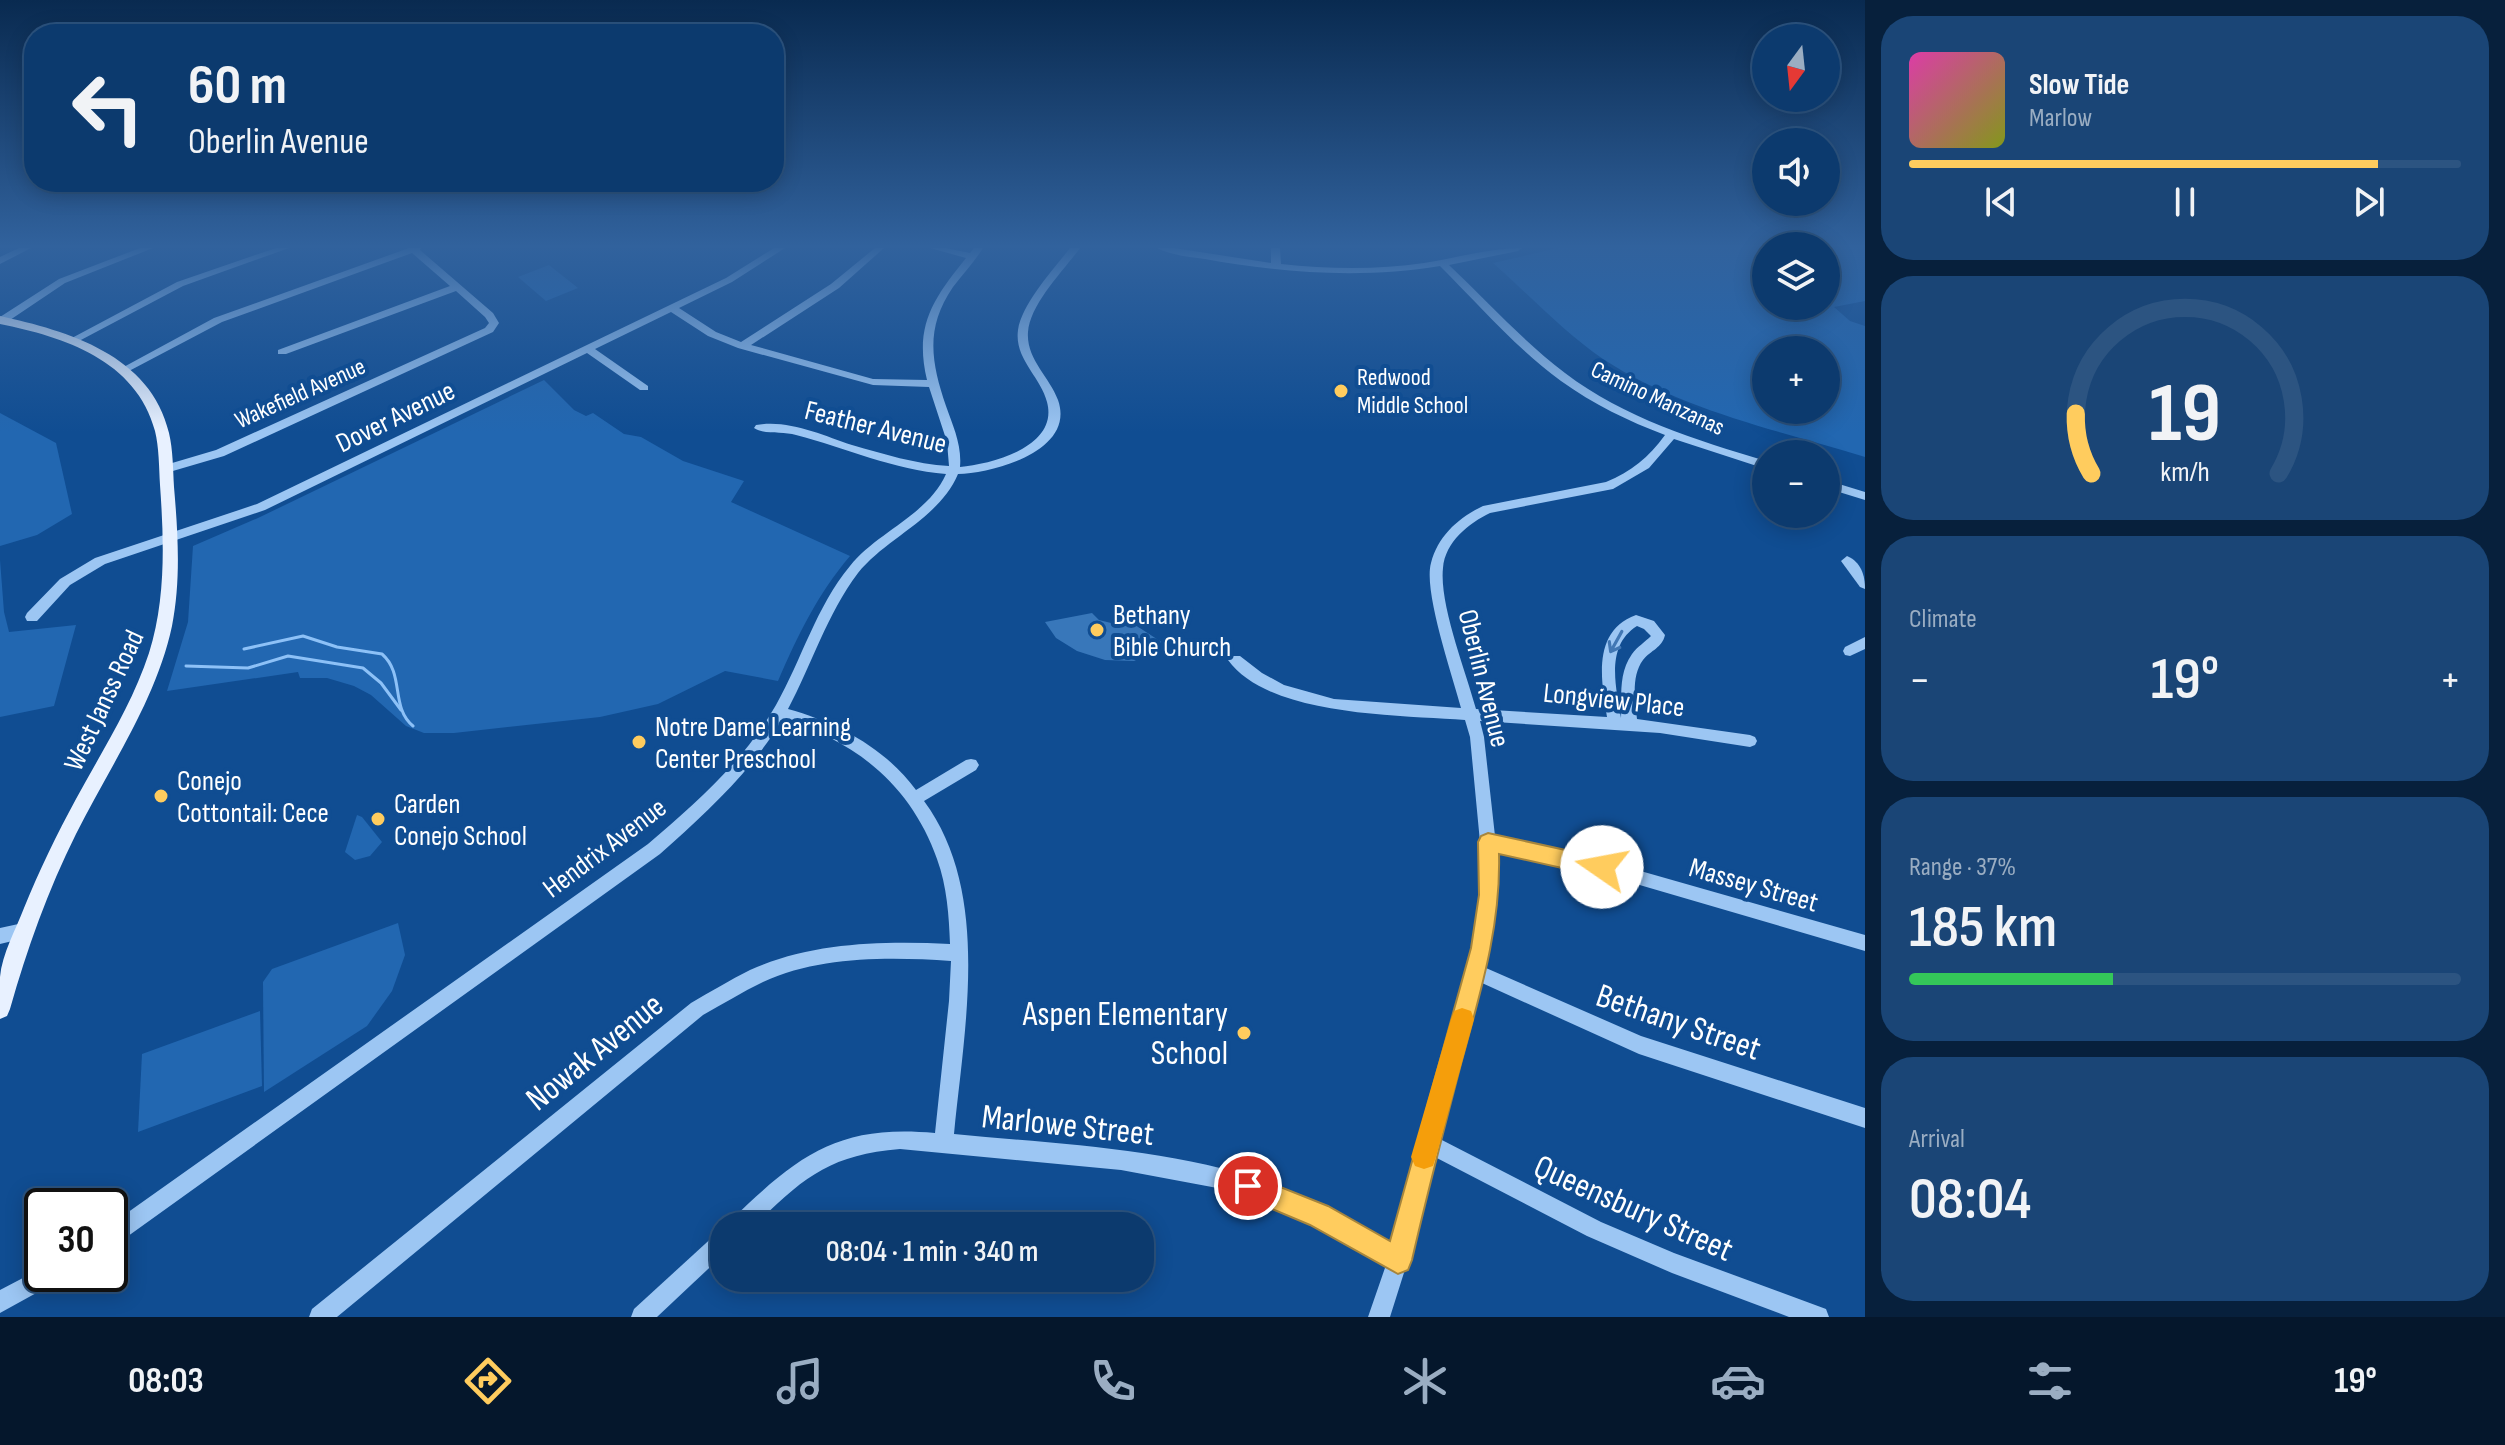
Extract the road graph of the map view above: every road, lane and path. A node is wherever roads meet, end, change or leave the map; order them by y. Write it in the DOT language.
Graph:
graph roads {
  1 [pos="131,309"];
  2 [pos="247,309"];
  3 [pos="397,309"];
  4 [pos="482,309"];
  5 [pos="668,309"];
  6 [pos="673,309"];
  7 [pos="799,309"];
  8 [pos="932,309"];
  9 [pos="1033,309"];
  10 [pos="1487,309"];
  11 [pos="2,320"];
  12 [pos="75,339"];
  13 [pos="742,346"];
  14 [pos="588,349"];
  15 [pos="282,352"];
  16 [pos="125,369"];
  17 [pos="934,384"];
  18 [pos="644,388"];
  19 [pos="760,428"];
  20 [pos="1672,433"];
  21 [pos="1752,460"];
  22 [pos="166,469"];
  23 [pos="954,470"];
  24 [pos="1840,488"];
  25 [pos="1865,496"];
  26 [pos="168,538"];
  27 [pos="1847,561"];
  28 [pos="1865,584"];
  29 [pos="32,617"];
  30 [pos="1865,642"];
  31 [pos="1850,651"];
  32 [pos="1235,660"];
  33 [pos="779,713"];
  34 [pos="1473,713"];
  35 [pos="1623,724"];
  36 [pos="1750,741"];
  37 [pos="971,765"];
  38 [pos="916,798"];
  39 [pos="1488,842"];
  40 [pos="23,931"];
  41 [pos="0,936"];
  42 [pos="1865,943"];
  43 [pos="960,953"];
  44 [pos="1476,972"];
  45 [pos="0,1009"];
  46 [pos="1865,1118"];
  47 [pos="944,1142"];
  48 [pos="1428,1143"];
  49 [pos="754,1212"];
  50 [pos="128,1224"];
  51 [pos="710,1253"];
  52 [pos="1398,1260"];
  53 [pos="24,1289"];
  54 [pos="0,1302"];
  55 [pos="320,1317"];
  56 [pos="642,1317"];
  57 [pos="1379,1317"];
  58 [pos="1818,1317"];
  1 -- 12 [label="street"];
  2 -- 16 [label="street"];
  3 -- 15 [label="street"];
  4 -- 22 [label="street, Wakefield Avenue"];
  5 -- 14 [label="street, Dover Avenue"];
  6 -- 13 [label="street"];
  7 -- 13 [label="street"];
  8 -- 17 [label="street"];
  9 -- 23 [label="street, Feather Avenue"];
  10 -- 20 [label="street, Camino Manzanas"];
  11 -- 12 [label="main road, West Janss Road"];
  12 -- 16 [label="main road, West Janss Road"];
  13 -- 17 [label="street"];
  14 -- 18 [label="street"];
  14 -- 26 [label="street, Dover Avenue"];
  16 -- 22 [label="main road, West Janss Road"];
  17 -- 23 [label="street"];
  19 -- 23 [label="street, Feather Avenue"];
  20 -- 21 [label="street, Camino Manzanas"];
  20 -- 34 [label="street, Oberlin Avenue"];
  22 -- 26 [label="main road, West Janss Road"];
  23 -- 33 [label="street, Hendrix Avenue"];
  24 -- 25 [label="street"];
  26 -- 29 [label="street, Dover Avenue"];
  26 -- 40 [label="main road, West Janss Road"];
  27 -- 28 [label="street"];
  30 -- 31 [label="street"];
  32 -- 34 [label="street, Longview Place"];
  33 -- 38 [label="street"];
  33 -- 50 [label="street, Hendrix Avenue"];
  34 -- 35 [label="street, Longview Place"];
  34 -- 39 [label="street, Oberlin Avenue"];
  35 -- 35 [label="street, one-way"];
  35 -- 36 [label="street, Longview Place"];
  37 -- 38 [label="street"];
  38 -- 43 [label="street"];
  39 -- 42 [label="street, Massey Street"];
  39 -- 44 [label="street, Oberlin Avenue"];
  40 -- 41 [label="street"];
  40 -- 45 [label="main road, West Janss Road"];
  43 -- 47 [label="street"];
  43 -- 55 [label="street, Nowak Avenue"];
  44 -- 46 [label="street, Bethany Street"];
  44 -- 48 [label="street, Oberlin Avenue"];
  47 -- 49 [label="street, Marlowe Street"];
  47 -- 52 [label="street, Marlowe Street"];
  48 -- 52 [label="street, Oberlin Avenue"];
  48 -- 58 [label="street, Queensbury Street"];
  51 -- 56 [label="street"];
  52 -- 57 [label="street, Oberlin Avenue"];
  53 -- 54 [label="street"];
}
